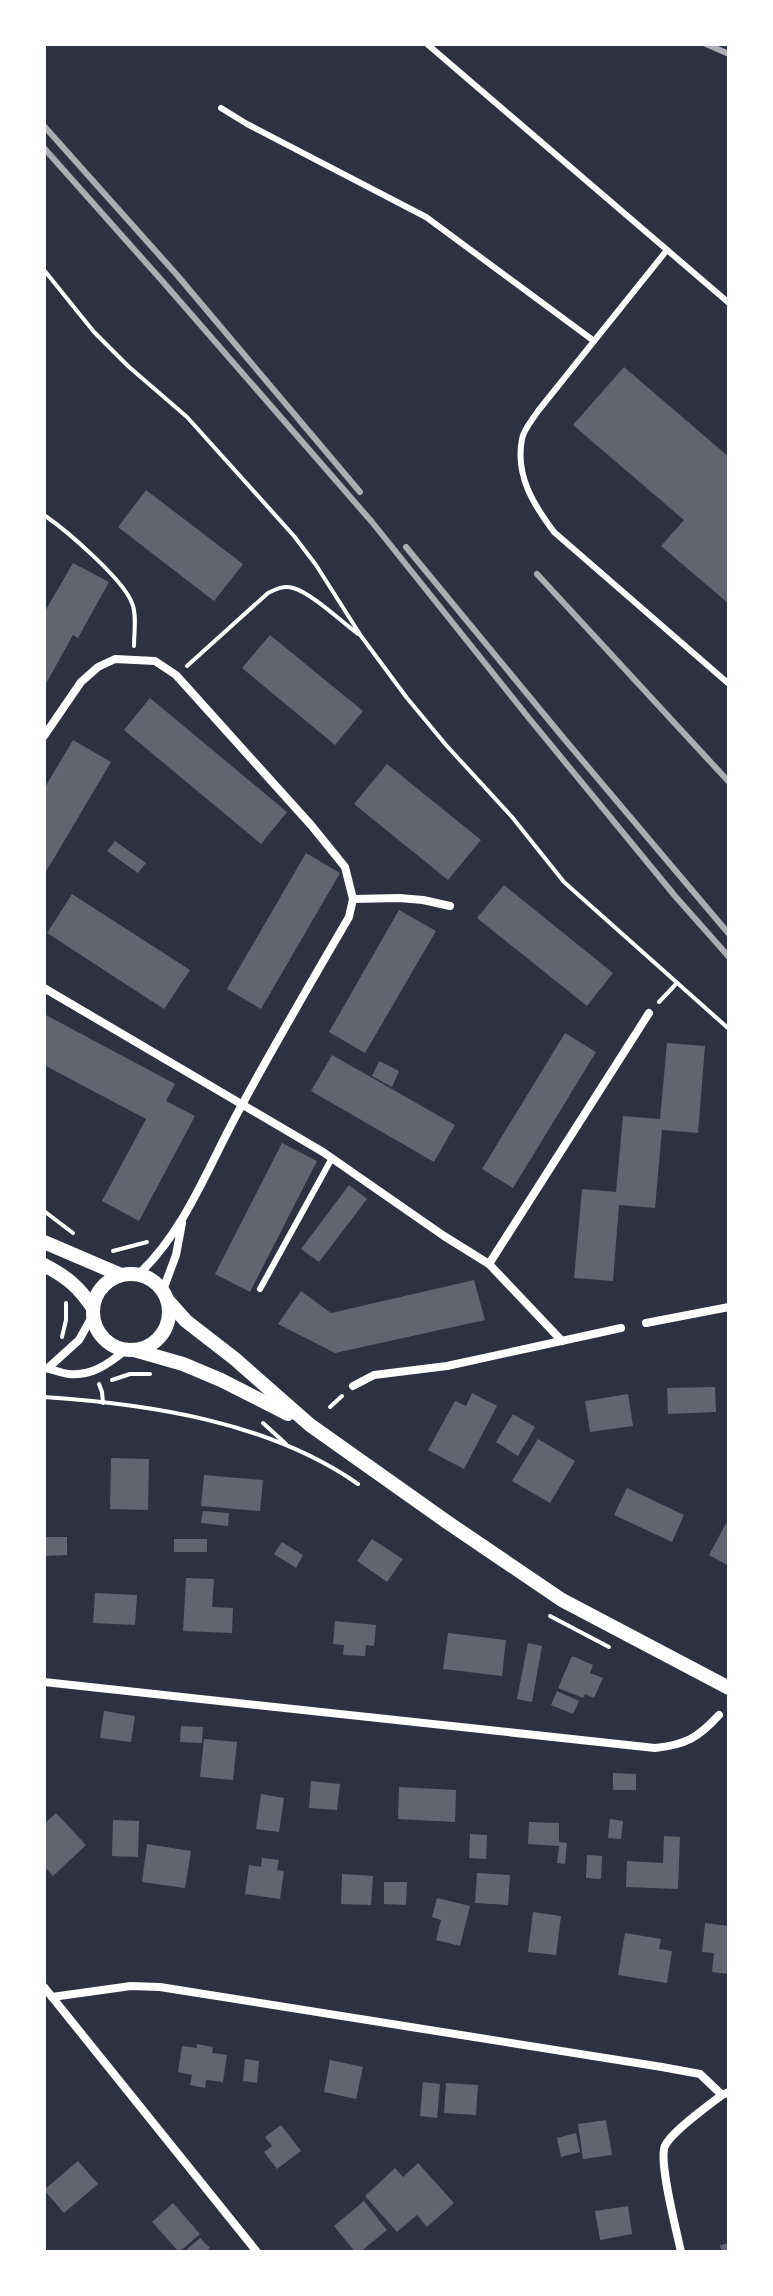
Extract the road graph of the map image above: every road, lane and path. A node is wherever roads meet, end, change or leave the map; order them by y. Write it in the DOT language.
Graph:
graph roads {
  1 [pos="427,44"];
  2 [pos="221,108"];
  3 [pos="667,250"];
  4 [pos="44,270"];
  5 [pos="729,303"];
  6 [pos="594,341"];
  7 [pos="44,515"];
  8 [pos="361,636"];
  9 [pos="134,659"];
  10 [pos="176,675"];
  11 [pos="729,684"];
  12 [pos="44,736"];
  13 [pos="353,899"];
  14 [pos="450,906"];
  15 [pos="677,983"];
  16 [pos="44,988"];
  17 [pos="649,1013"];
  18 [pos="729,1029"];
  19 [pos="242,1104"];
  20 [pos="332,1158"];
  21 [pos="44,1211"];
  22 [pos="183,1218"];
  23 [pos="75,1235"];
  24 [pos="44,1242"];
  25 [pos="162,1248"];
  26 [pos="102,1251"];
  27 [pos="489,1264"];
  28 [pos="44,1265"];
  29 [pos="139,1274"];
  30 [pos="121,1275"];
  31 [pos="260,1289"];
  32 [pos="166,1296"];
  33 [pos="729,1307"];
  34 [pos="93,1311"];
  35 [pos="646,1323"];
  36 [pos="621,1328"];
  37 [pos="562,1341"];
  38 [pos="130,1350"];
  39 [pos="46,1368"];
  40 [pos="160,1374"];
  41 [pos="99,1384"];
  42 [pos="353,1386"];
  43 [pos="44,1397"];
  44 [pos="310,1425"];
  45 [pos="363,1487"];
  46 [pos="542,1610"];
  47 [pos="620,1653"];
  48 [pos="44,1682"];
  49 [pos="729,1688"];
  50 [pos="719,1715"];
  51 [pos="44,1987"];
  52 [pos="48,2000"];
  53 [pos="725,2094"];
  54 [pos="257,2252"];
  55 [pos="681,2252"];
  1 -- 3 [label="lane"];
  2 -- 6 [label="lane"];
  3 -- 5 [label="lane"];
  3 -- 6 [label="lane"];
  4 -- 8 [label="path"];
  6 -- 11 [label="lane"];
  7 -- 9 [label="path"];
  8 -- 10 [label="path"];
  8 -- 15 [label="path"];
  9 -- 10 [label="street"];
  9 -- 12 [label="street"];
  10 -- 13 [label="street"];
  13 -- 14 [label="street"];
  13 -- 19 [label="street"];
  15 -- 17 [label="path"];
  15 -- 18 [label="path"];
  16 -- 19 [label="street"];
  17 -- 27 [label="street"];
  19 -- 20 [label="street"];
  19 -- 22 [label="street"];
  20 -- 27 [label="street"];
  20 -- 31 [label="lane"];
  21 -- 23 [label="path"];
  22 -- 25 [label="street"];
  22 -- 32 [label="street"];
  24 -- 30 [label="street"];
  25 -- 26 [label="path"];
  25 -- 29 [label="street"];
  27 -- 37 [label="street"];
  28 -- 34 [label="street"];
  29 -- 30 [label="street"];
  29 -- 32 [label="street"];
  30 -- 34 [label="street"];
  32 -- 38 [label="street"];
  32 -- 44 [label="street"];
  33 -- 35 [label="street"];
  34 -- 38 [label="street"];
  34 -- 39 [label="street"];
  36 -- 37 [label="street"];
  37 -- 42 [label="street"];
  38 -- 39 [label="street"];
  38 -- 44 [label="street"];
  40 -- 41 [label="path"];
  43 -- 45 [label="path"];
  44 -- 49 [label="street"];
  46 -- 47 [label="path"];
  48 -- 50 [label="street"];
  51 -- 52 [label="street"];
  52 -- 53 [label="street"];
  52 -- 54 [label="street"];
  53 -- 55 [label="street"];
}
